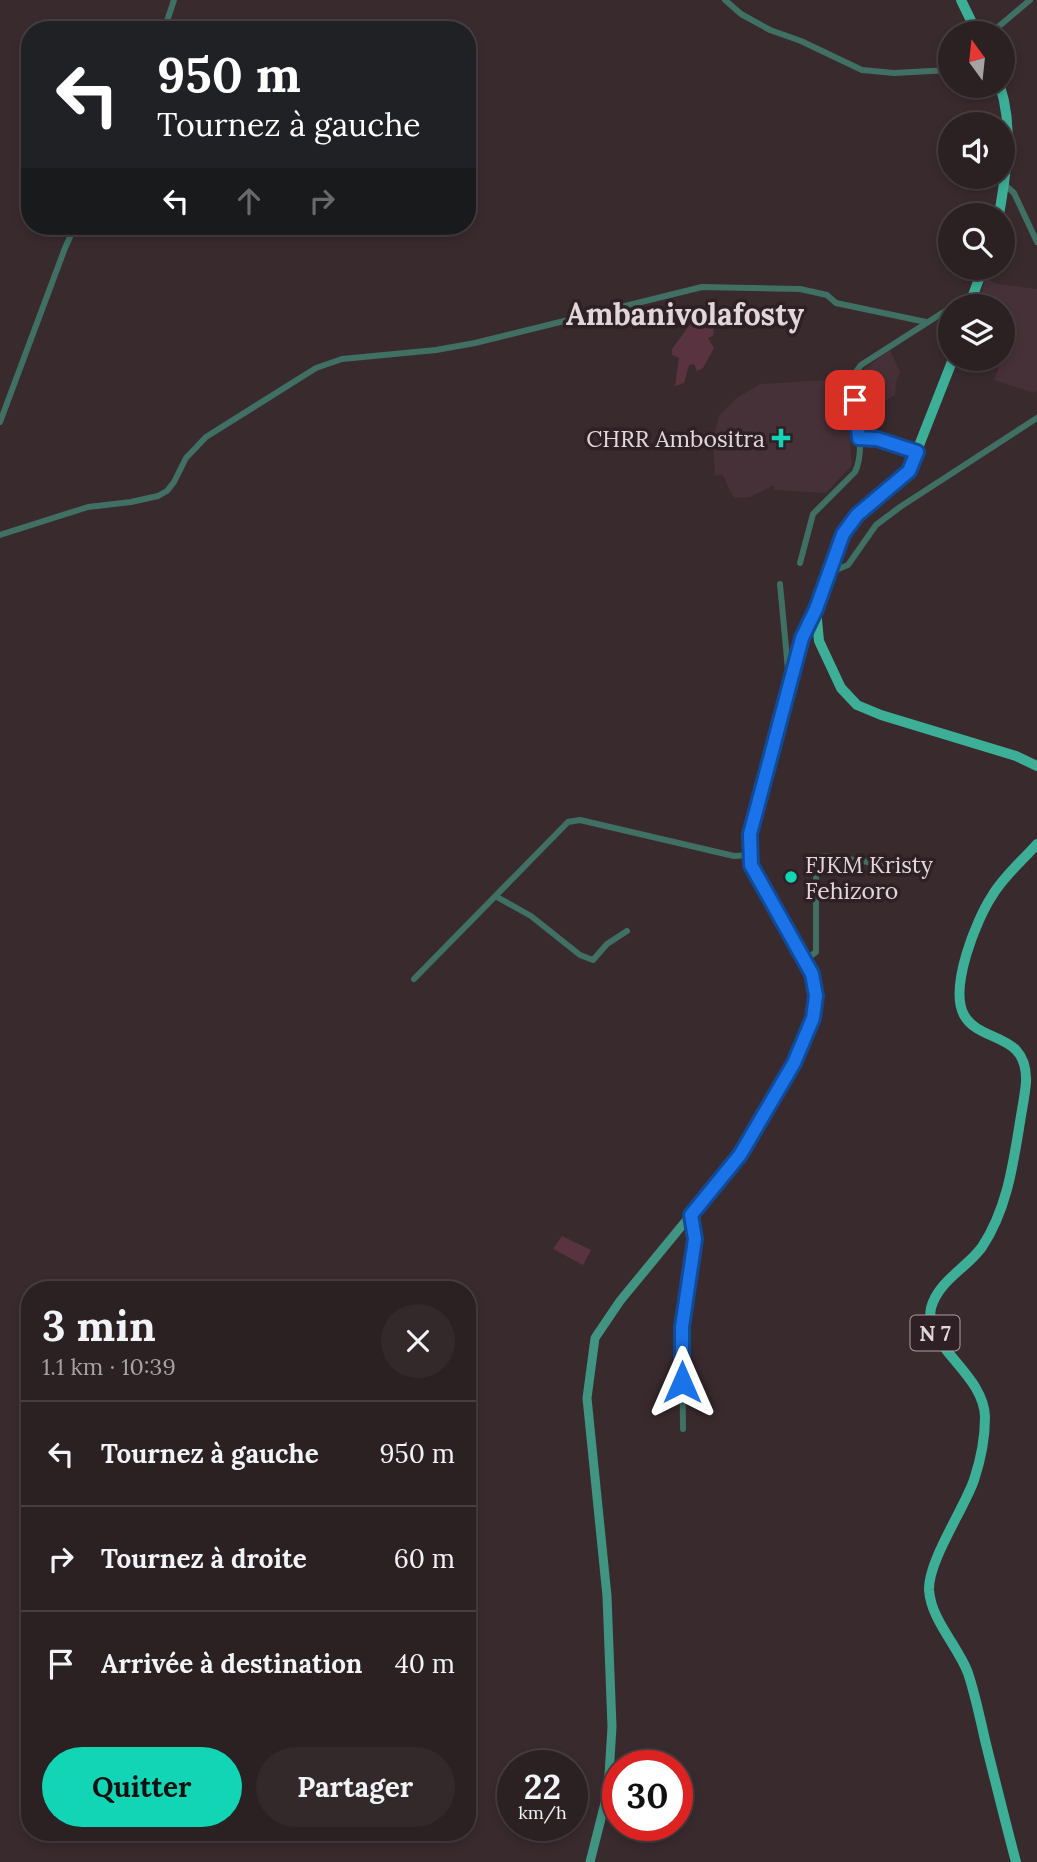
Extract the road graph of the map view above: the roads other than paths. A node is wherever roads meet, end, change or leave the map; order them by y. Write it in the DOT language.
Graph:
graph roads {
  1 [pos="174,0"];
  2 [pos="725,0"];
  3 [pos="961,0"];
  4 [pos="1030,0"];
  5 [pos="167,21"];
  6 [pos="971,21"];
  7 [pos="1005,21"];
  8 [pos="938,71"];
  9 [pos="1010,189"];
  10 [pos="71,235"];
  11 [pos="1037,242"];
  12 [pos="938,315"];
  13 [pos="926,322"];
  14 [pos="948,371"];
  15 [pos="1037,418"];
  16 [pos="0,422"];
  17 [pos="859,438"];
  18 [pos="917,452"];
  19 [pos="0,535"];
  20 [pos="800,564"];
  21 [pos="830,572"];
  22 [pos="780,584"];
  23 [pos="816,609"];
  24 [pos="789,681"];
  25 [pos="1037,766"];
  26 [pos="1037,844"];
  27 [pos="751,855"];
  28 [pos="898,866"];
  29 [pos="497,897"];
  30 [pos="627,931"];
  31 [pos="805,960"];
  32 [pos="414,979"];
  33 [pos="691,1215"];
  34 [pos="683,1429"];
  35 [pos="590,1862"];
  36 [pos="1016,1862"];
  1 -- 5 [label="street"];
  2 -- 8 [label="street"];
  3 -- 6 [label="main road"];
  4 -- 7 [label="street"];
  9 -- 11 [label="street"];
  10 -- 16 [label="street"];
  12 -- 13 [label="street"];
  13 -- 17 [label="street"];
  13 -- 19 [label="street"];
  14 -- 18 [label="main road"];
  15 -- 21 [label="street"];
  17 -- 18 [label="street"];
  17 -- 20 [label="street"];
  18 -- 21 [label="main road"];
  21 -- 23 [label="main road"];
  22 -- 24 [label="street"];
  23 -- 24 [label="street"];
  23 -- 25 [label="main road"];
  24 -- 27 [label="street"];
  26 -- 36 [label="main road, N 7"];
  27 -- 29 [label="street"];
  27 -- 31 [label="street"];
  28 -- 31 [label="street"];
  29 -- 30 [label="street"];
  29 -- 32 [label="street"];
  31 -- 33 [label="street"];
  33 -- 34 [label="street"];
  33 -- 35 [label="street"];
}
